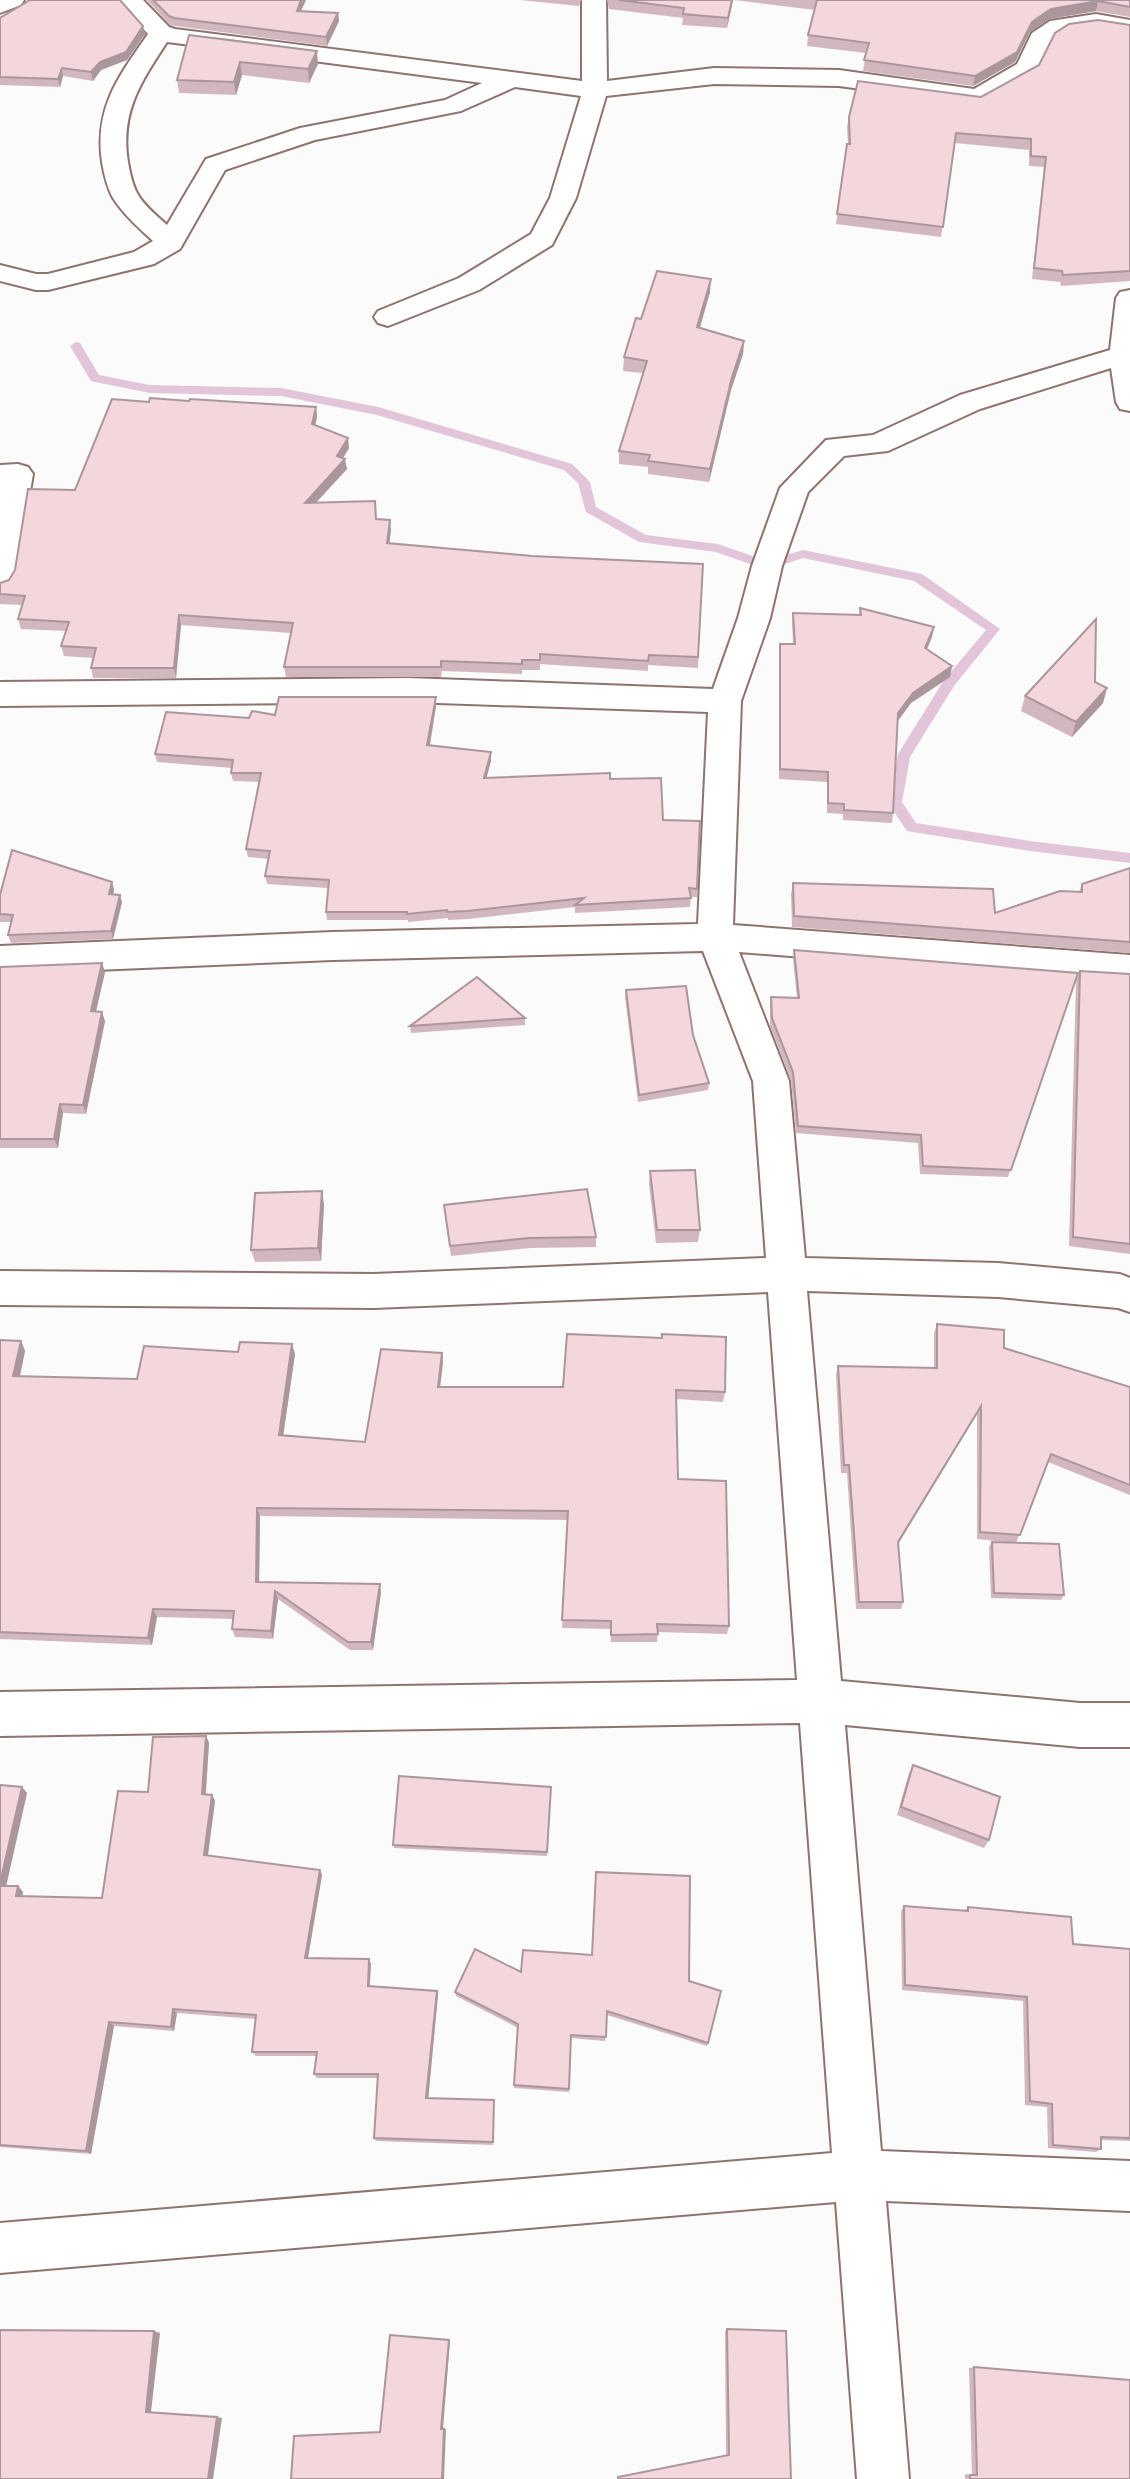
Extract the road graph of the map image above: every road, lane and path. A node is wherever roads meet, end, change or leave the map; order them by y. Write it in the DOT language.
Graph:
graph roads {
  1 [pos="12,0"];
  2 [pos="131,0"];
  3 [pos="594,0"];
  4 [pos="0,6"];
  5 [pos="1130,27"];
  6 [pos="161,33"];
  7 [pos="512,79"];
  8 [pos="595,90"];
  9 [pos="170,243"];
  10 [pos="0,273"];
  11 [pos="1130,298"];
  12 [pos="388,317"];
  13 [pos="1127,355"];
  14 [pos="1130,402"];
  15 [pos="0,475"];
  16 [pos="0,580"];
  17 [pos="0,694"];
  18 [pos="725,701"];
  19 [pos="715,937"];
  20 [pos="0,960"];
  21 [pos="1130,968"];
  22 [pos="786,1274"];
  23 [pos="0,1288"];
  24 [pos="1130,1295"];
  25 [pos="821,1701"];
  26 [pos="0,1714"];
  27 [pos="1130,1725"];
  28 [pos="859,2175"];
  29 [pos="1130,2186"];
  30 [pos="0,2248"];
  31 [pos="883,2479"];
  1 -- 4 [label="street"];
  2 -- 6 [label="street"];
  3 -- 8 [label="street"];
  5 -- 8 [label="street"];
  6 -- 7 [label="street"];
  6 -- 9 [label="street"];
  7 -- 8 [label="street"];
  7 -- 9 [label="street"];
  8 -- 12 [label="street"];
  9 -- 10 [label="street"];
  11 -- 13 [label="street"];
  13 -- 14 [label="street"];
  13 -- 18 [label="street"];
  15 -- 16 [label="street"];
  17 -- 18 [label="street"];
  18 -- 19 [label="street"];
  19 -- 20 [label="street"];
  19 -- 21 [label="street"];
  19 -- 22 [label="street"];
  22 -- 23 [label="street"];
  22 -- 24 [label="street"];
  22 -- 25 [label="street"];
  25 -- 26 [label="street"];
  25 -- 27 [label="street"];
  25 -- 28 [label="street"];
  28 -- 29 [label="street"];
  28 -- 30 [label="street"];
  28 -- 31 [label="street"];
}
